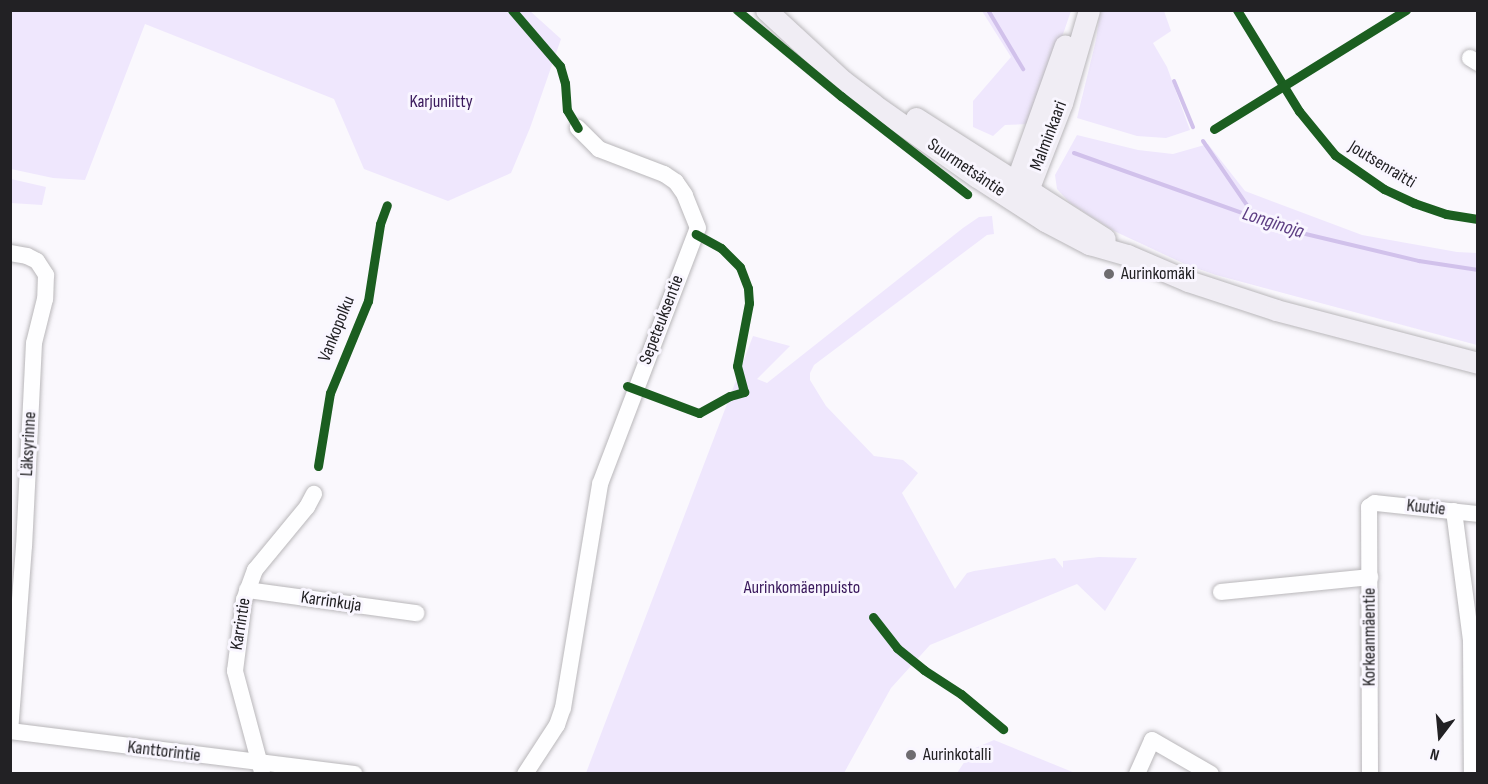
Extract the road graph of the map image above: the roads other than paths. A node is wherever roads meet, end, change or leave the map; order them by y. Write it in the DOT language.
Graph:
graph roads {
  1 [pos="766,10"];
  2 [pos="1077,10"];
  3 [pos="1089,10"];
  4 [pos="578,128"];
  5 [pos="1019,191"];
  6 [pos="10,253"];
  7 [pos="1478,363"];
  8 [pos="314,494"];
  9 [pos="1375,502"];
  10 [pos="1454,512"];
  11 [pos="1478,514"];
  12 [pos="1370,577"];
  13 [pos="247,590"];
  14 [pos="1221,592"];
  15 [pos="416,613"];
  16 [pos="12,704"];
  17 [pos="10,731"];
  18 [pos="261,768"];
  19 [pos="354,774"];
  20 [pos="525,774"];
  21 [pos="1137,774"];
  22 [pos="1211,774"];
  23 [pos="1370,774"];
  24 [pos="1472,774"];
  1 -- 5 [label="main road, Suurmetsäntie"];
  2 -- 5 [label="main road, Malminkaari"];
  3 -- 5 [label="main road, Malminkaari"];
  4 -- 20 [label="street, Sepeteuksentie"];
  5 -- 7 [label="main road, Suurmetsäntie"];
  6 -- 16 [label="street, Läksyrinne"];
  8 -- 13 [label="street, Karrintie"];
  9 -- 10 [label="street, Kuutie"];
  9 -- 12 [label="street, Korkeanmäentie"];
  10 -- 11 [label="street, Kuutie"];
  10 -- 24 [label="street"];
  12 -- 14 [label="street"];
  12 -- 23 [label="street, Korkeanmäentie"];
  13 -- 15 [label="street, Karrinkuja"];
  13 -- 18 [label="street, Karrintie"];
  16 -- 17 [label="street, Läksyrinne"];
  17 -- 18 [label="street, Kanttorintie"];
  18 -- 19 [label="street, Kanttorintie"];
  21 -- 22 [label="street"];
}
